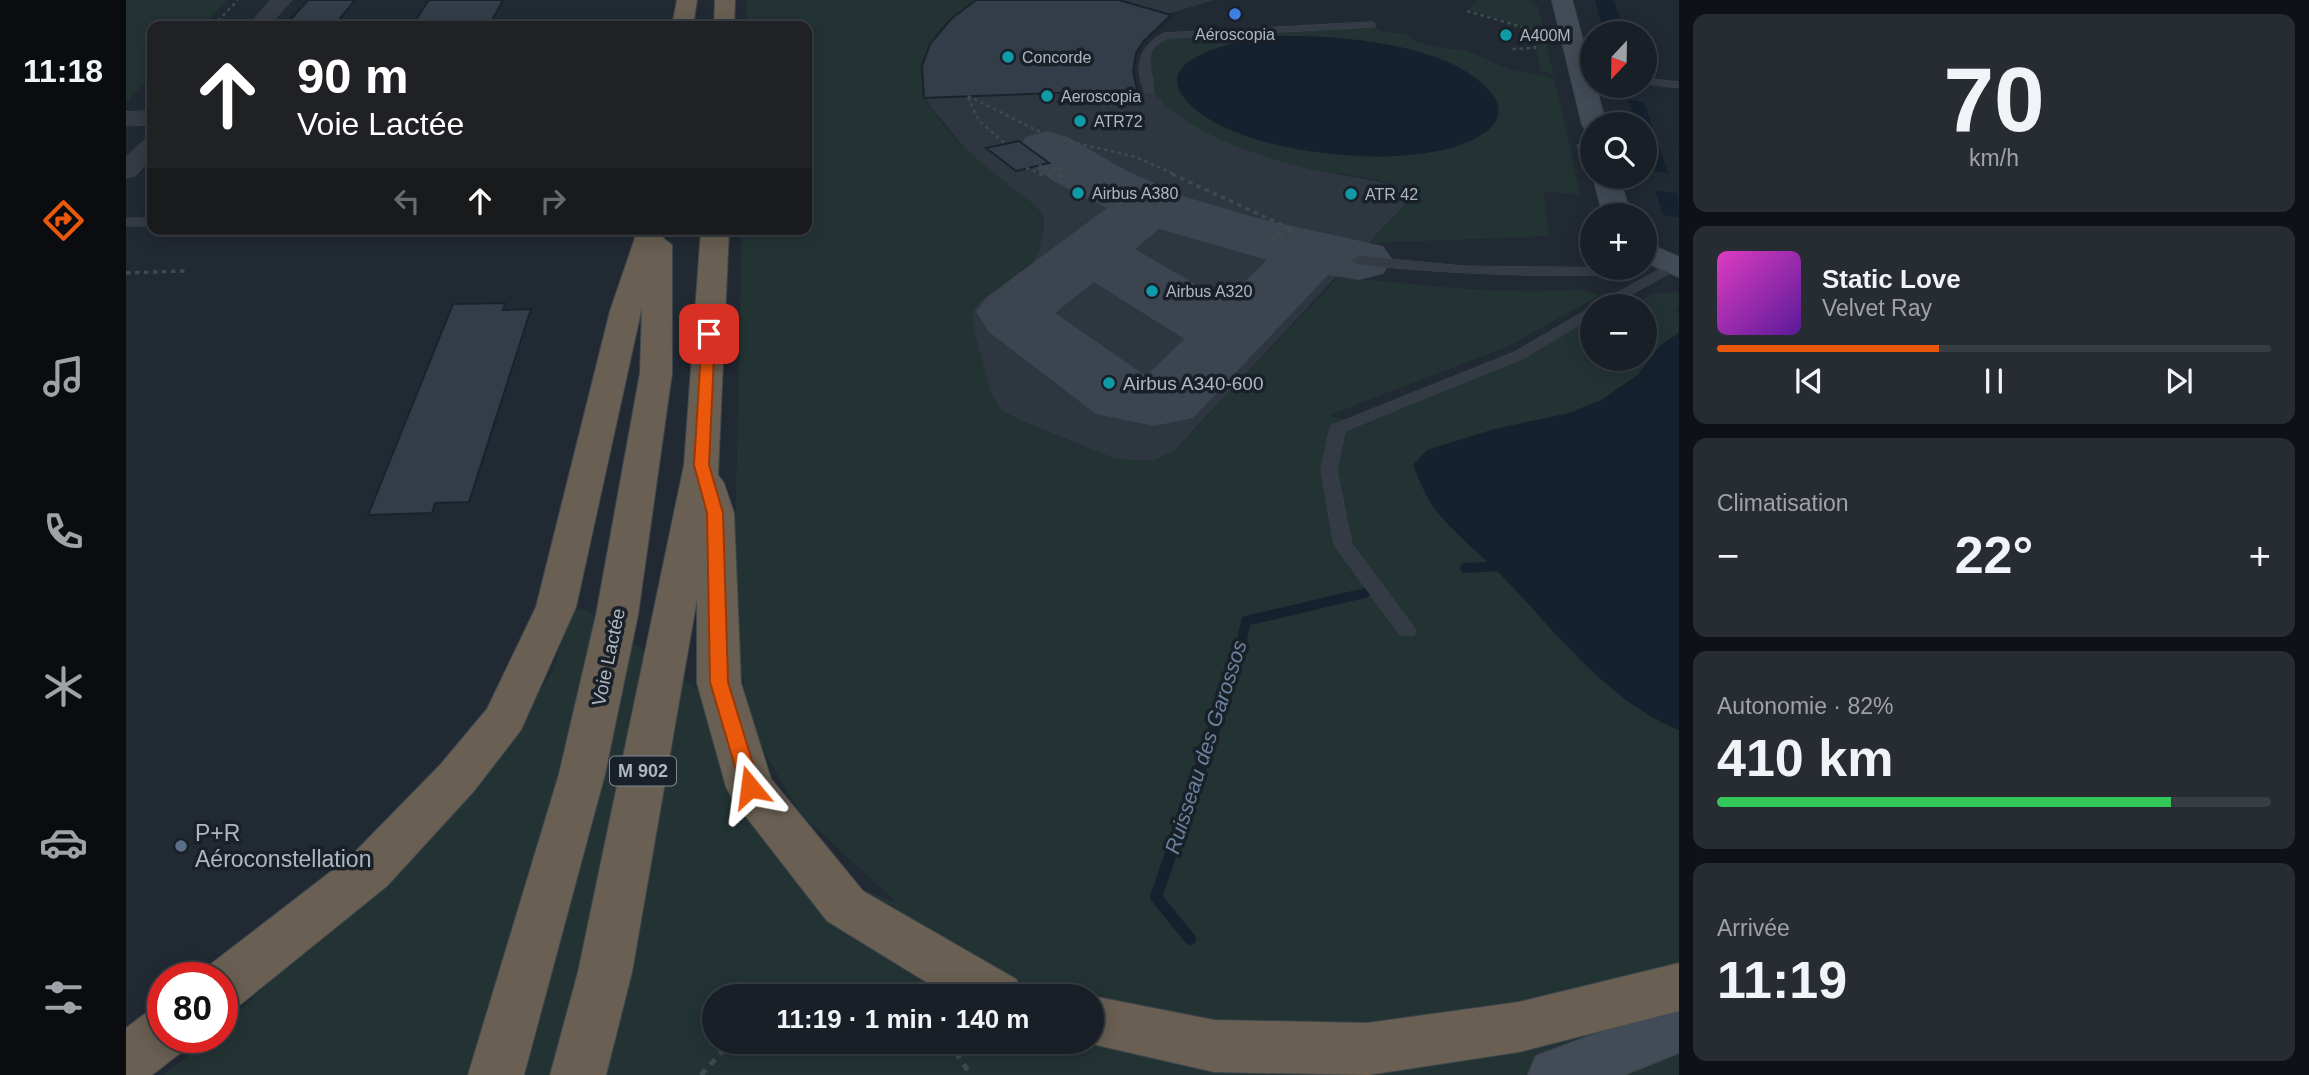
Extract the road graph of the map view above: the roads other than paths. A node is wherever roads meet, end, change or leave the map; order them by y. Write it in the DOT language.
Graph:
graph roads {
  1 [pos="282,0"];
  2 [pos="687,0"];
  3 [pos="725,0"];
  4 [pos="1562,0"];
  5 [pos="263,21"];
  6 [pos="684,21"];
  7 [pos="724,21"];
  8 [pos="1373,25"];
  9 [pos="1580,55"];
  10 [pos="1657,82"];
  11 [pos="1679,85"];
  12 [pos="1149,90"];
  13 [pos="147,118"];
  14 [pos="126,119"];
  15 [pos="147,146"];
  16 [pos="147,150"];
  17 [pos="126,151"];
  18 [pos="126,172"];
  19 [pos="126,222"];
  20 [pos="147,222"];
  21 [pos="650,235"];
  22 [pos="659,235"];
  23 [pos="715,235"];
  24 [pos="1359,260"];
  25 [pos="1666,267"];
  26 [pos="1580,271"];
  27 [pos="1620,294"];
  28 [pos="1580,318"];
  29 [pos="702,465"];
  30 [pos="1407,630"];
  31 [pos="238,974"];
  32 [pos="977,984"];
  33 [pos="1679,987"];
  34 [pos="1104,1023"];
  35 [pos="1679,1027"];
  36 [pos="147,1045"];
  37 [pos="126,1061"];
  38 [pos="496,1075"];
  39 [pos="578,1075"];
  40 [pos="1556,1075"];
  1 -- 5 [label="street"];
  2 -- 6 [label="highway"];
  3 -- 7 [label="highway"];
  4 -- 9 [label="street"];
  8 -- 12 [label="lane"];
  10 -- 11 [label="lane"];
  13 -- 14 [label="street"];
  15 -- 17 [label="street"];
  16 -- 18 [label="street"];
  19 -- 20 [label="lane"];
  21 -- 31 [label="highway"];
  22 -- 38 [label="highway, Voie Lactée / M 902"];
  23 -- 29 [label="highway, M 902"];
  24 -- 26 [label="lane"];
  25 -- 27 [label="lane"];
  28 -- 30 [label="lane"];
  29 -- 32 [label="highway"];
  29 -- 39 [label="highway, M 902"];
  33 -- 34 [label="highway"];
  35 -- 40 [label="street"];
  36 -- 37 [label="highway"];
}
